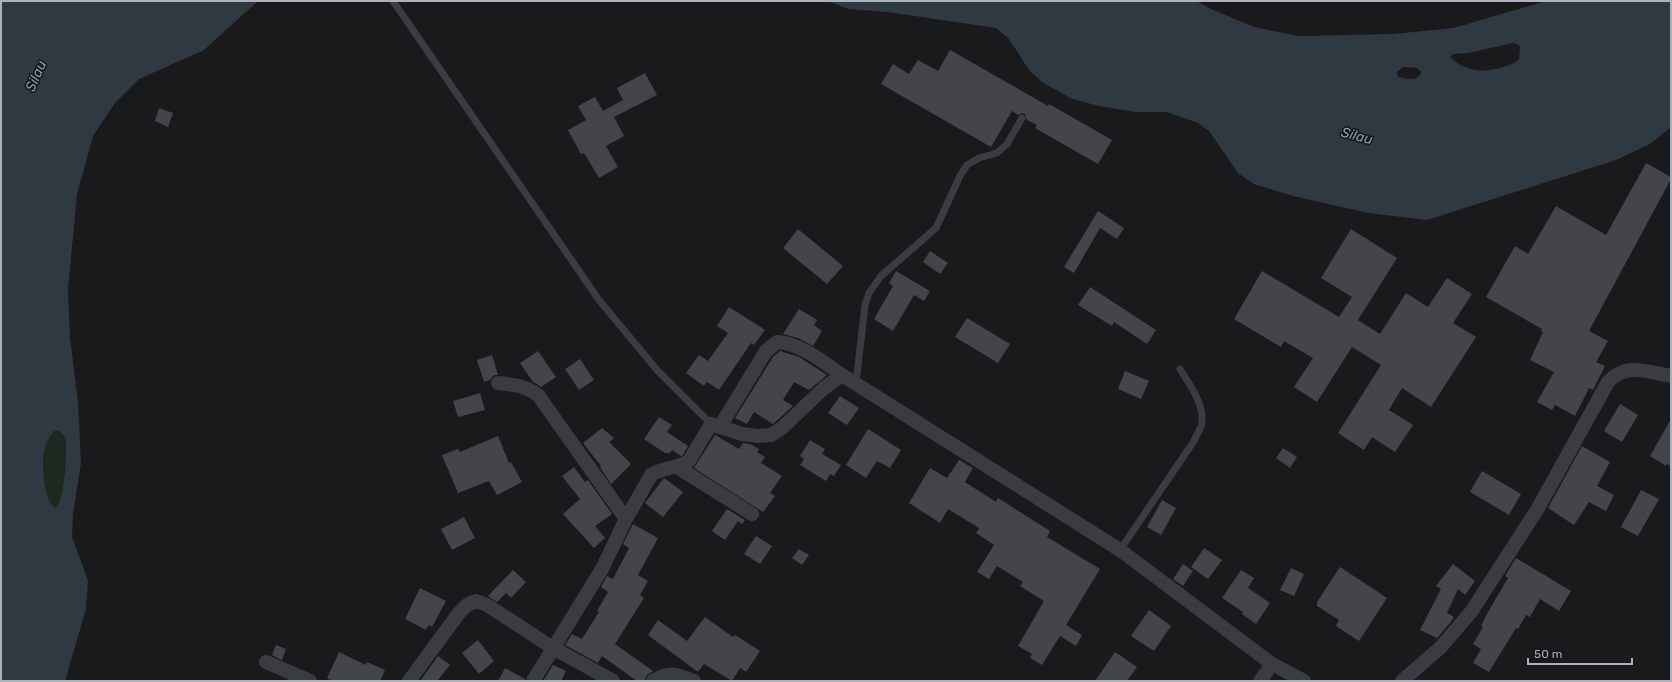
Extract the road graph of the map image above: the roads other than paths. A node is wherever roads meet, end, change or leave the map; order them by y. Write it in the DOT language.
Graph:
graph roads {
  1 [pos="393,1"];
  2 [pos="1022,118"];
  3 [pos="1180,369"];
  4 [pos="842,375"];
  5 [pos="1671,376"];
  6 [pos="498,383"];
  7 [pos="856,383"];
  8 [pos="716,424"];
  9 [pos="678,467"];
  10 [pos="752,514"];
  11 [pos="626,519"];
  12 [pos="1120,550"];
  13 [pos="553,648"];
  14 [pos="266,662"];
  15 [pos="1272,664"];
  16 [pos="310,681"];
  17 [pos="409,681"];
  18 [pos="533,681"];
  19 [pos="613,681"];
  20 [pos="653,681"];
  21 [pos="694,681"];
  22 [pos="1260,681"];
  23 [pos="1304,681"];
  24 [pos="1402,681"];
  1 -- 8 [label="lane"];
  2 -- 7 [label="lane"];
  3 -- 12 [label="lane"];
  4 -- 7 [label="street"];
  4 -- 8 [label="street"];
  4 -- 8 [label="street"];
  5 -- 24 [label="street"];
  6 -- 11 [label="street"];
  7 -- 12 [label="street"];
  8 -- 9 [label="street"];
  9 -- 10 [label="street"];
  9 -- 11 [label="street"];
  11 -- 13 [label="street"];
  12 -- 15 [label="street"];
  13 -- 17 [label="street"];
  13 -- 18 [label="street"];
  13 -- 19 [label="street"];
  14 -- 16 [label="street"];
  15 -- 22 [label="street"];
  15 -- 23 [label="street"];
  20 -- 21 [label="street"];
}
